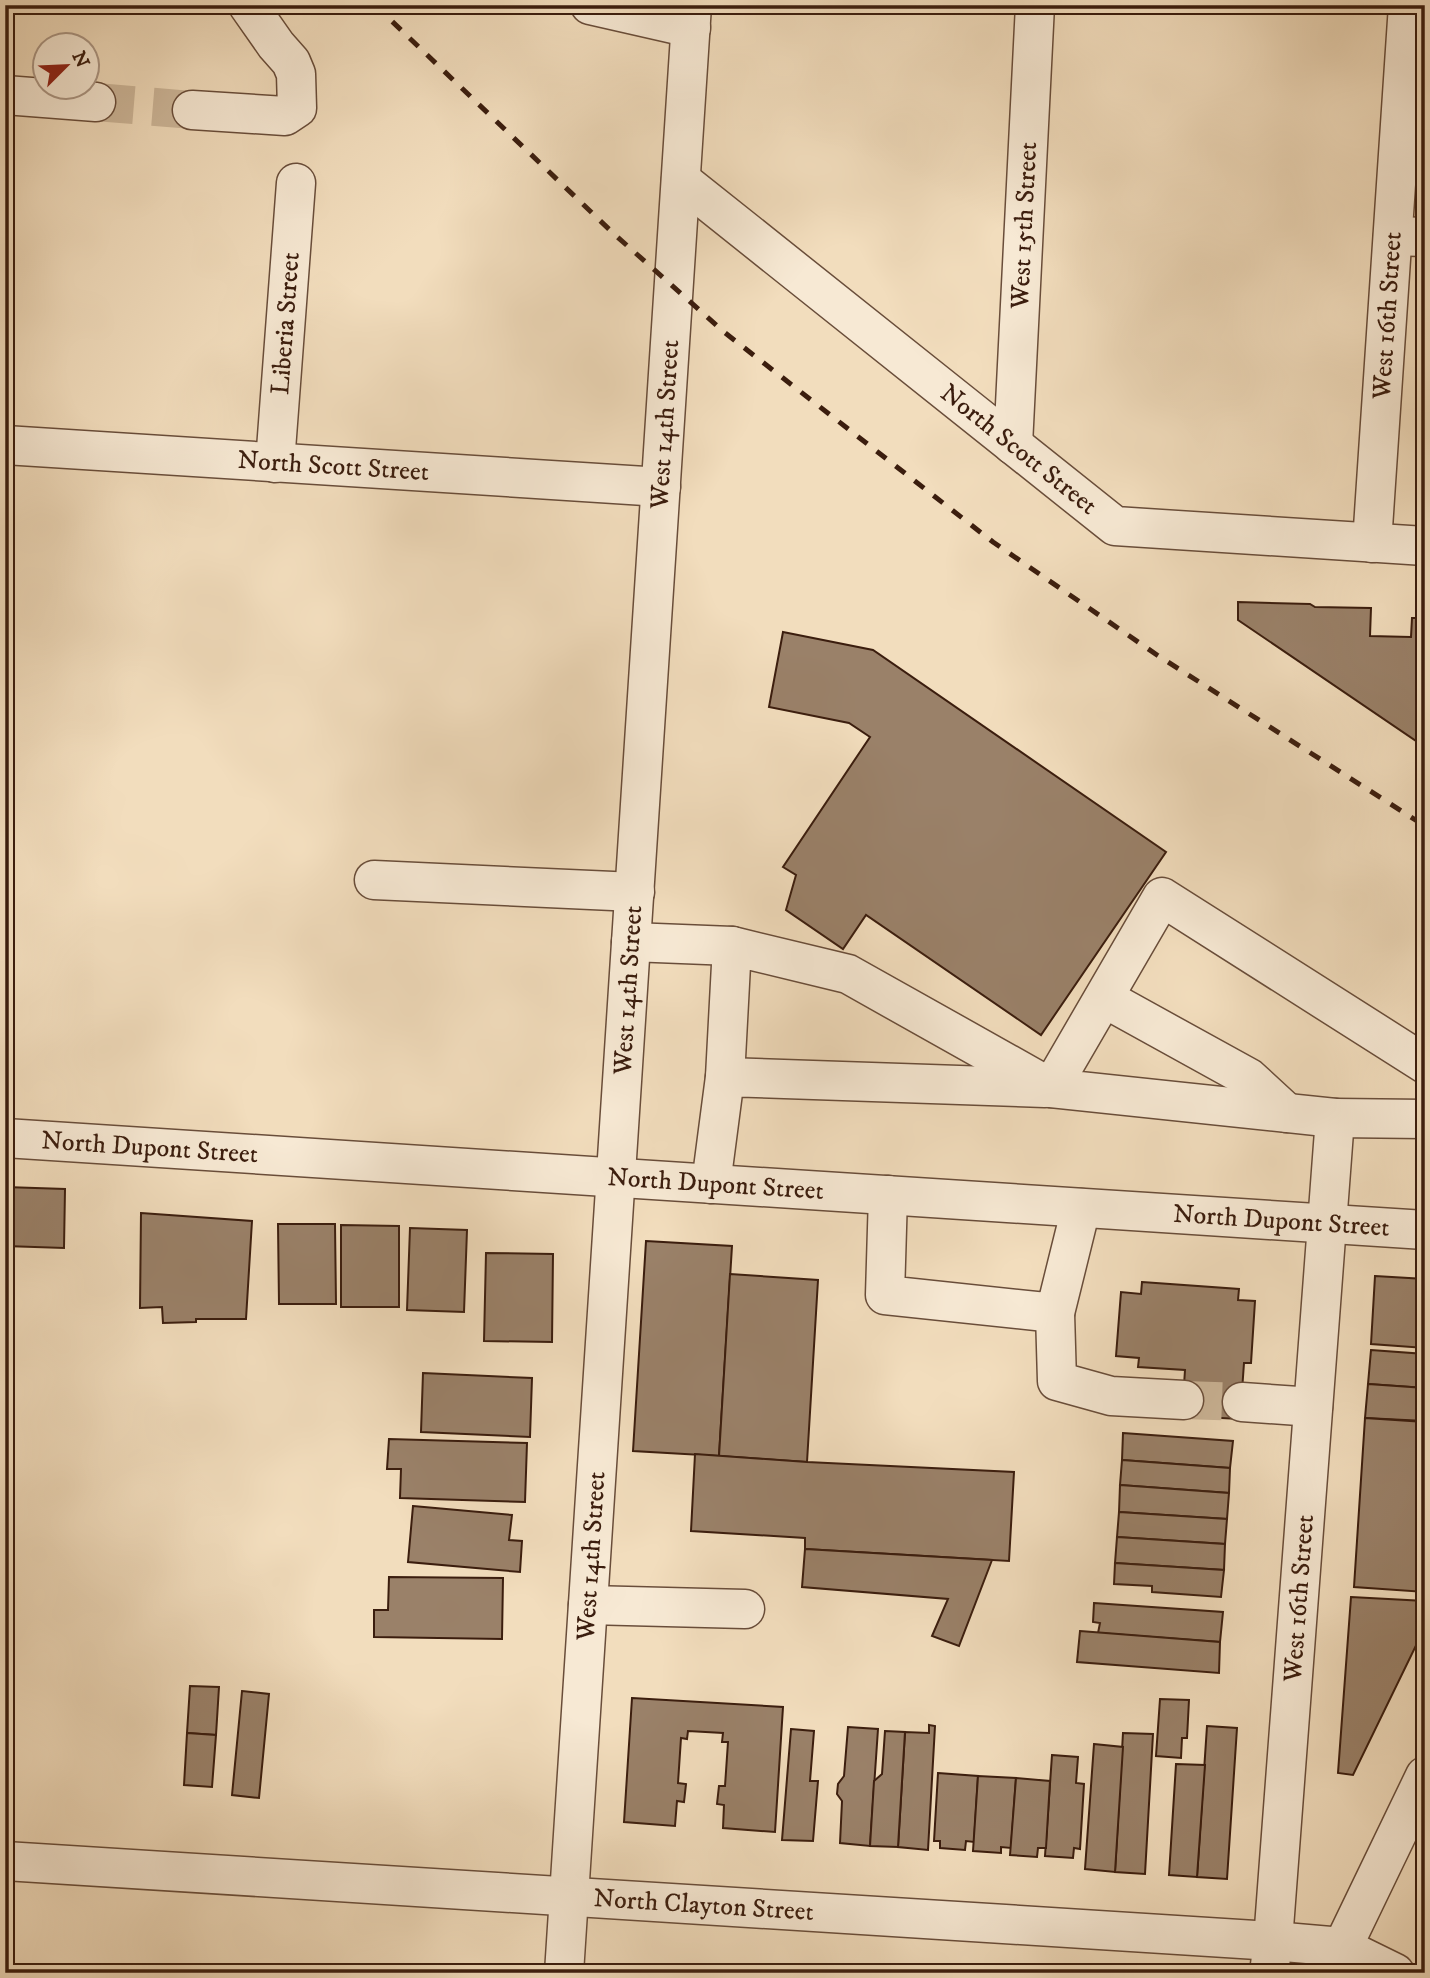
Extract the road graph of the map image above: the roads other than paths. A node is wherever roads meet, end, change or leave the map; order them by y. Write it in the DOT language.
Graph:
graph roads {
  1 [pos="590,5"];
  2 [pos="1035,5"];
  3 [pos="1408,5"];
  4 [pos="249,6"];
  5 [pos="692,17"];
  6 [pos="5,95"];
  7 [pos="32,97"];
  8 [pos="192,110"];
  9 [pos="681,180"];
  10 [pos="296,183"];
  11 [pos="1409,237"];
  12 [pos="1013,444"];
  13 [pos="5,445"];
  14 [pos="275,463"];
  15 [pos="661,487"];
  16 [pos="1372,543"];
  17 [pos="1425,547"];
  18 [pos="374,880"];
  19 [pos="635,892"];
  20 [pos="631,942"];
  21 [pos="732,946"];
  22 [pos="1104,998"];
  23 [pos="1425,1064"];
  24 [pos="725,1077"];
  25 [pos="1051,1088"];
  26 [pos="1287,1114"];
  27 [pos="1335,1118"];
  28 [pos="1425,1119"];
  29 [pos="5,1138"];
  30 [pos="616,1178"];
  31 [pos="711,1184"];
  32 [pos="888,1195"];
  33 [pos="1081,1208"];
  34 [pos="1327,1224"];
  35 [pos="1425,1230"];
  36 [pos="1055,1313"];
  37 [pos="1184,1399"];
  38 [pos="1242,1402"];
  39 [pos="1313,1407"];
  40 [pos="588,1605"];
  41 [pos="745,1609"];
  42 [pos="1425,1776"];
  43 [pos="5,1861"];
  44 [pos="569,1897"];
  45 [pos="1271,1957"];
  46 [pos="1336,1960"];
  47 [pos="564,1973"];
  48 [pos="1395,1973"];
  1 -- 5 [label="street"];
  2 -- 12 [label="street, West 15th Street"];
  3 -- 11 [label="street, West 16th Street"];
  4 -- 8 [label="street"];
  5 -- 9 [label="street, West 14th Street"];
  6 -- 7 [label="street"];
  9 -- 12 [label="street, North Scott Street"];
  9 -- 15 [label="street, West 14th Street"];
  10 -- 14 [label="street, Liberia Street"];
  11 -- 16 [label="street, West 16th Street"];
  12 -- 16 [label="street, North Scott Street"];
  13 -- 14 [label="street, North Scott Street"];
  14 -- 15 [label="street, North Scott Street"];
  15 -- 19 [label="street, West 14th Street"];
  16 -- 17 [label="street, North Scott Street"];
  18 -- 19 [label="street"];
  19 -- 20 [label="street, West 14th Street"];
  20 -- 21 [label="street"];
  20 -- 30 [label="street, West 14th Street"];
  21 -- 24 [label="street"];
  21 -- 25 [label="street"];
  22 -- 23 [label="street"];
  22 -- 25 [label="street"];
  22 -- 26 [label="street"];
  24 -- 25 [label="street"];
  24 -- 31 [label="street"];
  25 -- 26 [label="street"];
  26 -- 27 [label="street"];
  27 -- 28 [label="street"];
  27 -- 34 [label="street, West 16th Street"];
  29 -- 30 [label="street, North Dupont Street"];
  30 -- 31 [label="street, North Dupont Street"];
  30 -- 40 [label="street, West 14th Street"];
  31 -- 32 [label="street, North Dupont Street"];
  32 -- 33 [label="street, North Dupont Street"];
  32 -- 36 [label="street"];
  33 -- 34 [label="street, North Dupont Street"];
  33 -- 36 [label="street"];
  34 -- 35 [label="street, North Dupont Street"];
  34 -- 39 [label="street, West 16th Street"];
  36 -- 37 [label="street"];
  38 -- 39 [label="street"];
  39 -- 45 [label="street, West 16th Street"];
  40 -- 41 [label="street"];
  40 -- 44 [label="street, West 14th Street"];
  42 -- 46 [label="street"];
  43 -- 44 [label="street, North Clayton Street"];
  44 -- 45 [label="street, North Clayton Street"];
  44 -- 47 [label="street, West 14th Street"];
  45 -- 46 [label="street, North Clayton Street"];
  46 -- 48 [label="street, North Clayton Street"];
}
